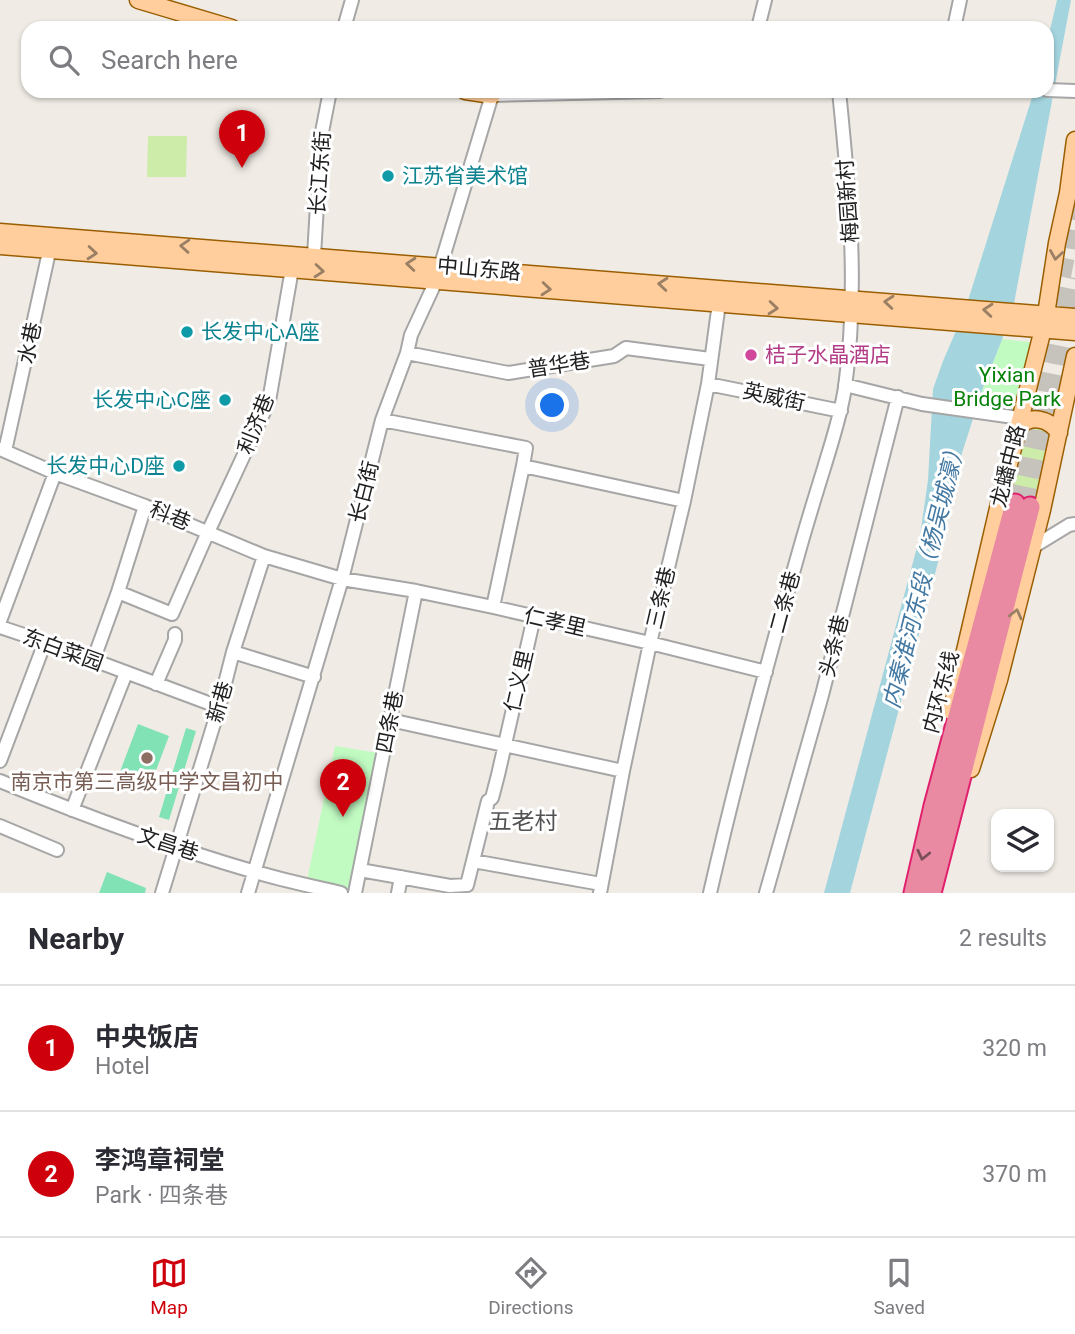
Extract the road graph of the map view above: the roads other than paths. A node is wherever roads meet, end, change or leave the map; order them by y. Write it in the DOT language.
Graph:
graph roads {
  1 [pos="138,0"];
  2 [pos="352,0"];
  3 [pos="765,0"];
  4 [pos="960,0"];
  5 [pos="208,21"];
  6 [pos="346,21"];
  7 [pos="760,21"];
  8 [pos="956,21"];
  9 [pos="1054,90"];
  10 [pos="1075,91"];
  11 [pos="329,98"];
  12 [pos="491,98"];
  13 [pos="840,98"];
  14 [pos="1075,140"];
  15 [pos="1068,193"];
  16 [pos="1075,218"];
  17 [pos="0,232"];
  18 [pos="51,243"];
  19 [pos="0,246"];
  20 [pos="314,256"];
  21 [pos="292,269"];
  22 [pos="438,273"];
  23 [pos="719,303"];
  24 [pos="852,308"];
  25 [pos="1075,317"];
  26 [pos="1045,322"];
  27 [pos="1075,332"];
  28 [pos="407,353"];
  29 [pos="1075,356"];
  30 [pos="710,359"];
  31 [pos="708,384"];
  32 [pos="845,385"];
  33 [pos="898,397"];
  34 [pos="841,411"];
  35 [pos="383,420"];
  36 [pos="1019,423"];
  37 [pos="1059,433"];
  38 [pos="3,450"];
  39 [pos="523,466"];
  40 [pos="55,473"];
  41 [pos="684,500"];
  42 [pos="145,506"];
  43 [pos="1075,524"];
  44 [pos="208,532"];
  45 [pos="1033,547"];
  46 [pos="264,556"];
  47 [pos="342,579"];
  48 [pos="416,591"];
  49 [pos="118,593"];
  50 [pos="493,607"];
  51 [pos="534,617"];
  52 [pos="0,621"];
  53 [pos="0,627"];
  54 [pos="176,634"];
  55 [pos="45,642"];
  56 [pos="650,643"];
  57 [pos="233,652"];
  58 [pos="93,661"];
  59 [pos="766,672"];
  60 [pos="126,673"];
  61 [pos="314,677"];
  62 [pos="156,684"];
  63 [pos="219,707"];
  64 [pos="390,720"];
  65 [pos="504,744"];
  66 [pos="0,761"];
  67 [pos="623,771"];
  68 [pos="0,781"];
  69 [pos="934,806"];
  70 [pos="72,810"];
  71 [pos="0,826"];
  72 [pos="948,827"];
  73 [pos="176,847"];
  74 [pos="57,850"];
  75 [pos="473,861"];
  76 [pos="360,870"];
  77 [pos="254,872"];
  78 [pos="401,877"];
  79 [pos="601,888"];
  80 [pos="922,892"];
  81 [pos="162,893"];
  82 [pos="248,893"];
  83 [pos="341,893"];
  84 [pos="355,893"];
  85 [pos="398,893"];
  86 [pos="710,893"];
  87 [pos="766,893"];
  1 -- 5 [label="main road"];
  2 -- 6 [label="street"];
  3 -- 7 [label="street"];
  4 -- 8 [label="street"];
  9 -- 10 [label="street"];
  11 -- 20 [label="street, 长江东街"];
  12 -- 22 [label="street, 长白街"];
  13 -- 24 [label="street, 梅园新村"];
  14 -- 15 [label="main road, 龙蟠中路"];
  15 -- 16 [label="main road"];
  15 -- 26 [label="main road, 龙蟠中路, one-way"];
  17 -- 18 [label="main road, 中山东路"];
  18 -- 19 [label="main road, 中山东路"];
  20 -- 18 [label="main road, 中山东路, one-way"];
  18 -- 21 [label="main road, 中山东路, one-way"];
  18 -- 38 [label="street, 水巷"];
  22 -- 20 [label="main road, 中山东路, one-way"];
  21 -- 22 [label="main road, 中山东路, one-way"];
  21 -- 44 [label="street, 利济巷"];
  22 -- 23 [label="main road, 中山东路, one-way"];
  24 -- 22 [label="main road, 中山东路, one-way"];
  22 -- 28 [label="street, 长白街"];
  23 -- 24 [label="main road, 中山东路, one-way"];
  23 -- 30 [label="street, 三条巷"];
  24 -- 26 [label="main road, 中山东路"];
  24 -- 32 [label="street, 二条巷"];
  25 -- 26 [label="main road"];
  26 -- 27 [label="main road"];
  26 -- 36 [label="main road, 龙蟠中路"];
  28 -- 30 [label="street, 普华巷"];
  28 -- 35 [label="street, 长白街"];
  29 -- 37 [label="main road, 龙蟠中路"];
  30 -- 31 [label="street, 三条巷"];
  31 -- 34 [label="street, 英威街"];
  31 -- 41 [label="street, 三条巷"];
  32 -- 33 [label="street"];
  32 -- 34 [label="street, 二条巷"];
  33 -- 36 [label="street"];
  33 -- 87 [label="street, 头条巷"];
  34 -- 59 [label="street, 二条巷"];
  35 -- 39 [label="street"];
  35 -- 47 [label="street, 长白街"];
  36 -- 37 [label="main road"];
  36 -- 69 [label="main road, 龙蟠中路"];
  37 -- 45 [label="main road, 龙蟠中路"];
  38 -- 40 [label="street, 科巷"];
  39 -- 41 [label="street"];
  39 -- 50 [label="street"];
  40 -- 42 [label="street, 科巷"];
  40 -- 52 [label="street"];
  41 -- 56 [label="street, 三条巷"];
  42 -- 44 [label="street, 科巷"];
  42 -- 49 [label="street"];
  43 -- 45 [label="street"];
  44 -- 46 [label="street, 科巷"];
  44 -- 49 [label="street, 利济巷"];
  72 -- 45 [label="main road, 龙蟠中路, one-way"];
  46 -- 47 [label="street, 科巷"];
  46 -- 57 [label="street, 新巷"];
  47 -- 48 [label="street, 仁孝里"];
  47 -- 61 [label="street, 长白街"];
  48 -- 50 [label="street, 仁孝里"];
  48 -- 64 [label="street, 四条巷"];
  49 -- 58 [label="street"];
  50 -- 51 [label="street, 仁孝里"];
  51 -- 56 [label="street, 仁孝里"];
  51 -- 65 [label="street, 仁义里"];
  53 -- 55 [label="street, 东白菜园"];
  54 -- 62 [label="street"];
  55 -- 58 [label="street, 东白菜园"];
  55 -- 66 [label="street"];
  56 -- 59 [label="street, 仁孝里"];
  56 -- 67 [label="street, 三条巷"];
  57 -- 61 [label="street"];
  57 -- 63 [label="street, 新巷"];
  58 -- 60 [label="street, 东白菜园"];
  59 -- 86 [label="street, 二条巷"];
  60 -- 62 [label="street, 东白菜园"];
  60 -- 70 [label="street, 东白菜园"];
  61 -- 77 [label="street, 长白街"];
  62 -- 63 [label="street, 东白菜园"];
  63 -- 73 [label="street, 新巷"];
  64 -- 65 [label="street"];
  64 -- 76 [label="street, 四条巷"];
  65 -- 67 [label="street"];
  65 -- 75 [label="street, 仁义里"];
  67 -- 79 [label="street, 三条巷"];
  68 -- 70 [label="street, 文昌巷"];
  69 -- 72 [label="highway, 内环东线"];
  69 -- 80 [label="highway, 内环东线, one-way"];
  70 -- 73 [label="street, 文昌巷"];
  71 -- 74 [label="street"];
  72 -- 80 [label="highway, 内环东线"];
  73 -- 77 [label="street, 文昌巷"];
  73 -- 81 [label="street, 新巷"];
  75 -- 78 [label="street, 仁义里"];
  75 -- 79 [label="street"];
  76 -- 78 [label="street"];
  76 -- 84 [label="street, 四条巷"];
  77 -- 82 [label="street, 长白街"];
  77 -- 83 [label="street, 文昌巷"];
  78 -- 85 [label="street"];
}
